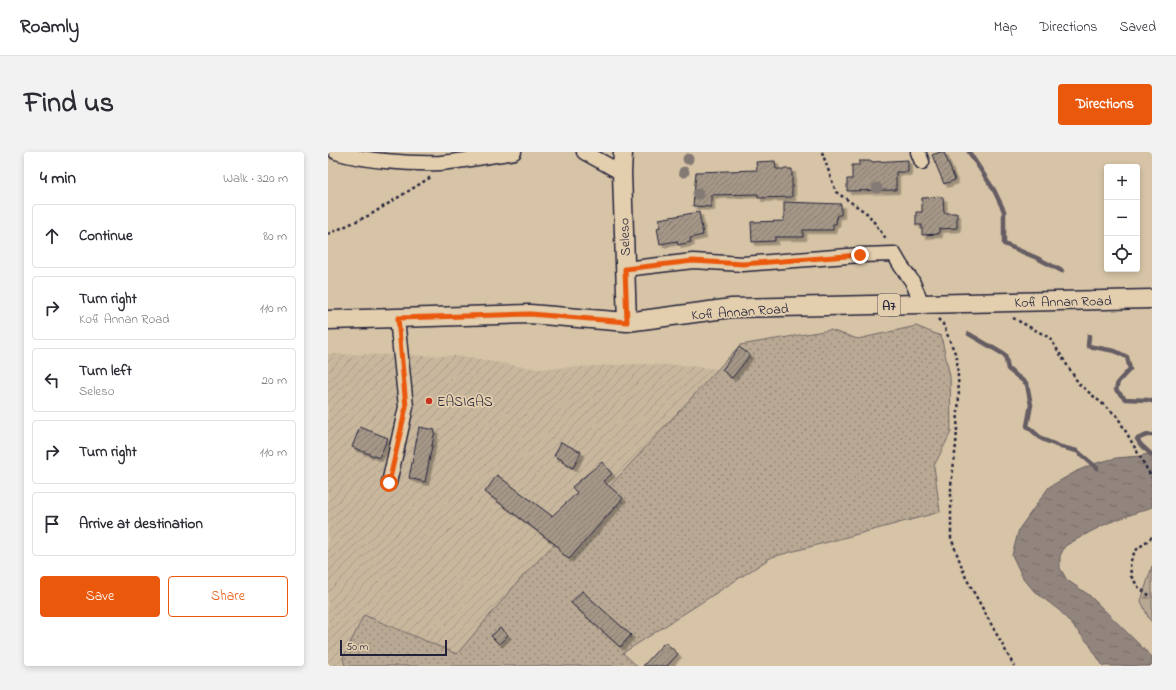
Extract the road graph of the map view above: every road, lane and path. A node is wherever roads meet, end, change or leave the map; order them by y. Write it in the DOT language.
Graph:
graph roads {
  1 [pos="336,152"];
  2 [pos="514,152"];
  3 [pos="584,152"];
  4 [pos="623,152"];
  5 [pos="822,152"];
  6 [pos="440,163"];
  7 [pos="622,173"];
  8 [pos="328,234"];
  9 [pos="894,254"];
  10 [pos="625,269"];
  11 [pos="1152,299"];
  12 [pos="922,304"];
  13 [pos="1010,317"];
  14 [pos="398,318"];
  15 [pos="328,320"];
  16 [pos="627,322"];
  17 [pos="1152,478"];
  18 [pos="389,483"];
  19 [pos="1152,537"];
  20 [pos="1152,597"];
  21 [pos="1014,666"];
  1 -- 6 [label="street"];
  2 -- 6 [label="street"];
  3 -- 7 [label="street"];
  4 -- 7 [label="main road, Seleso"];
  5 -- 9 [label="path"];
  6 -- 8 [label="path"];
  7 -- 10 [label="main road, Seleso"];
  9 -- 10 [label="street"];
  9 -- 12 [label="street"];
  10 -- 16 [label="main road, Seleso"];
  11 -- 12 [label="main road, Kofi Annan Road / A7"];
  12 -- 16 [label="main road, Kofi Annan Road / A7"];
  12 -- 21 [label="path"];
  13 -- 17 [label="path"];
  14 -- 15 [label="main road, Kofi Annan Road / A7"];
  14 -- 16 [label="main road, Kofi Annan Road / A7"];
  14 -- 18 [label="street"];
  19 -- 20 [label="path"];
}
